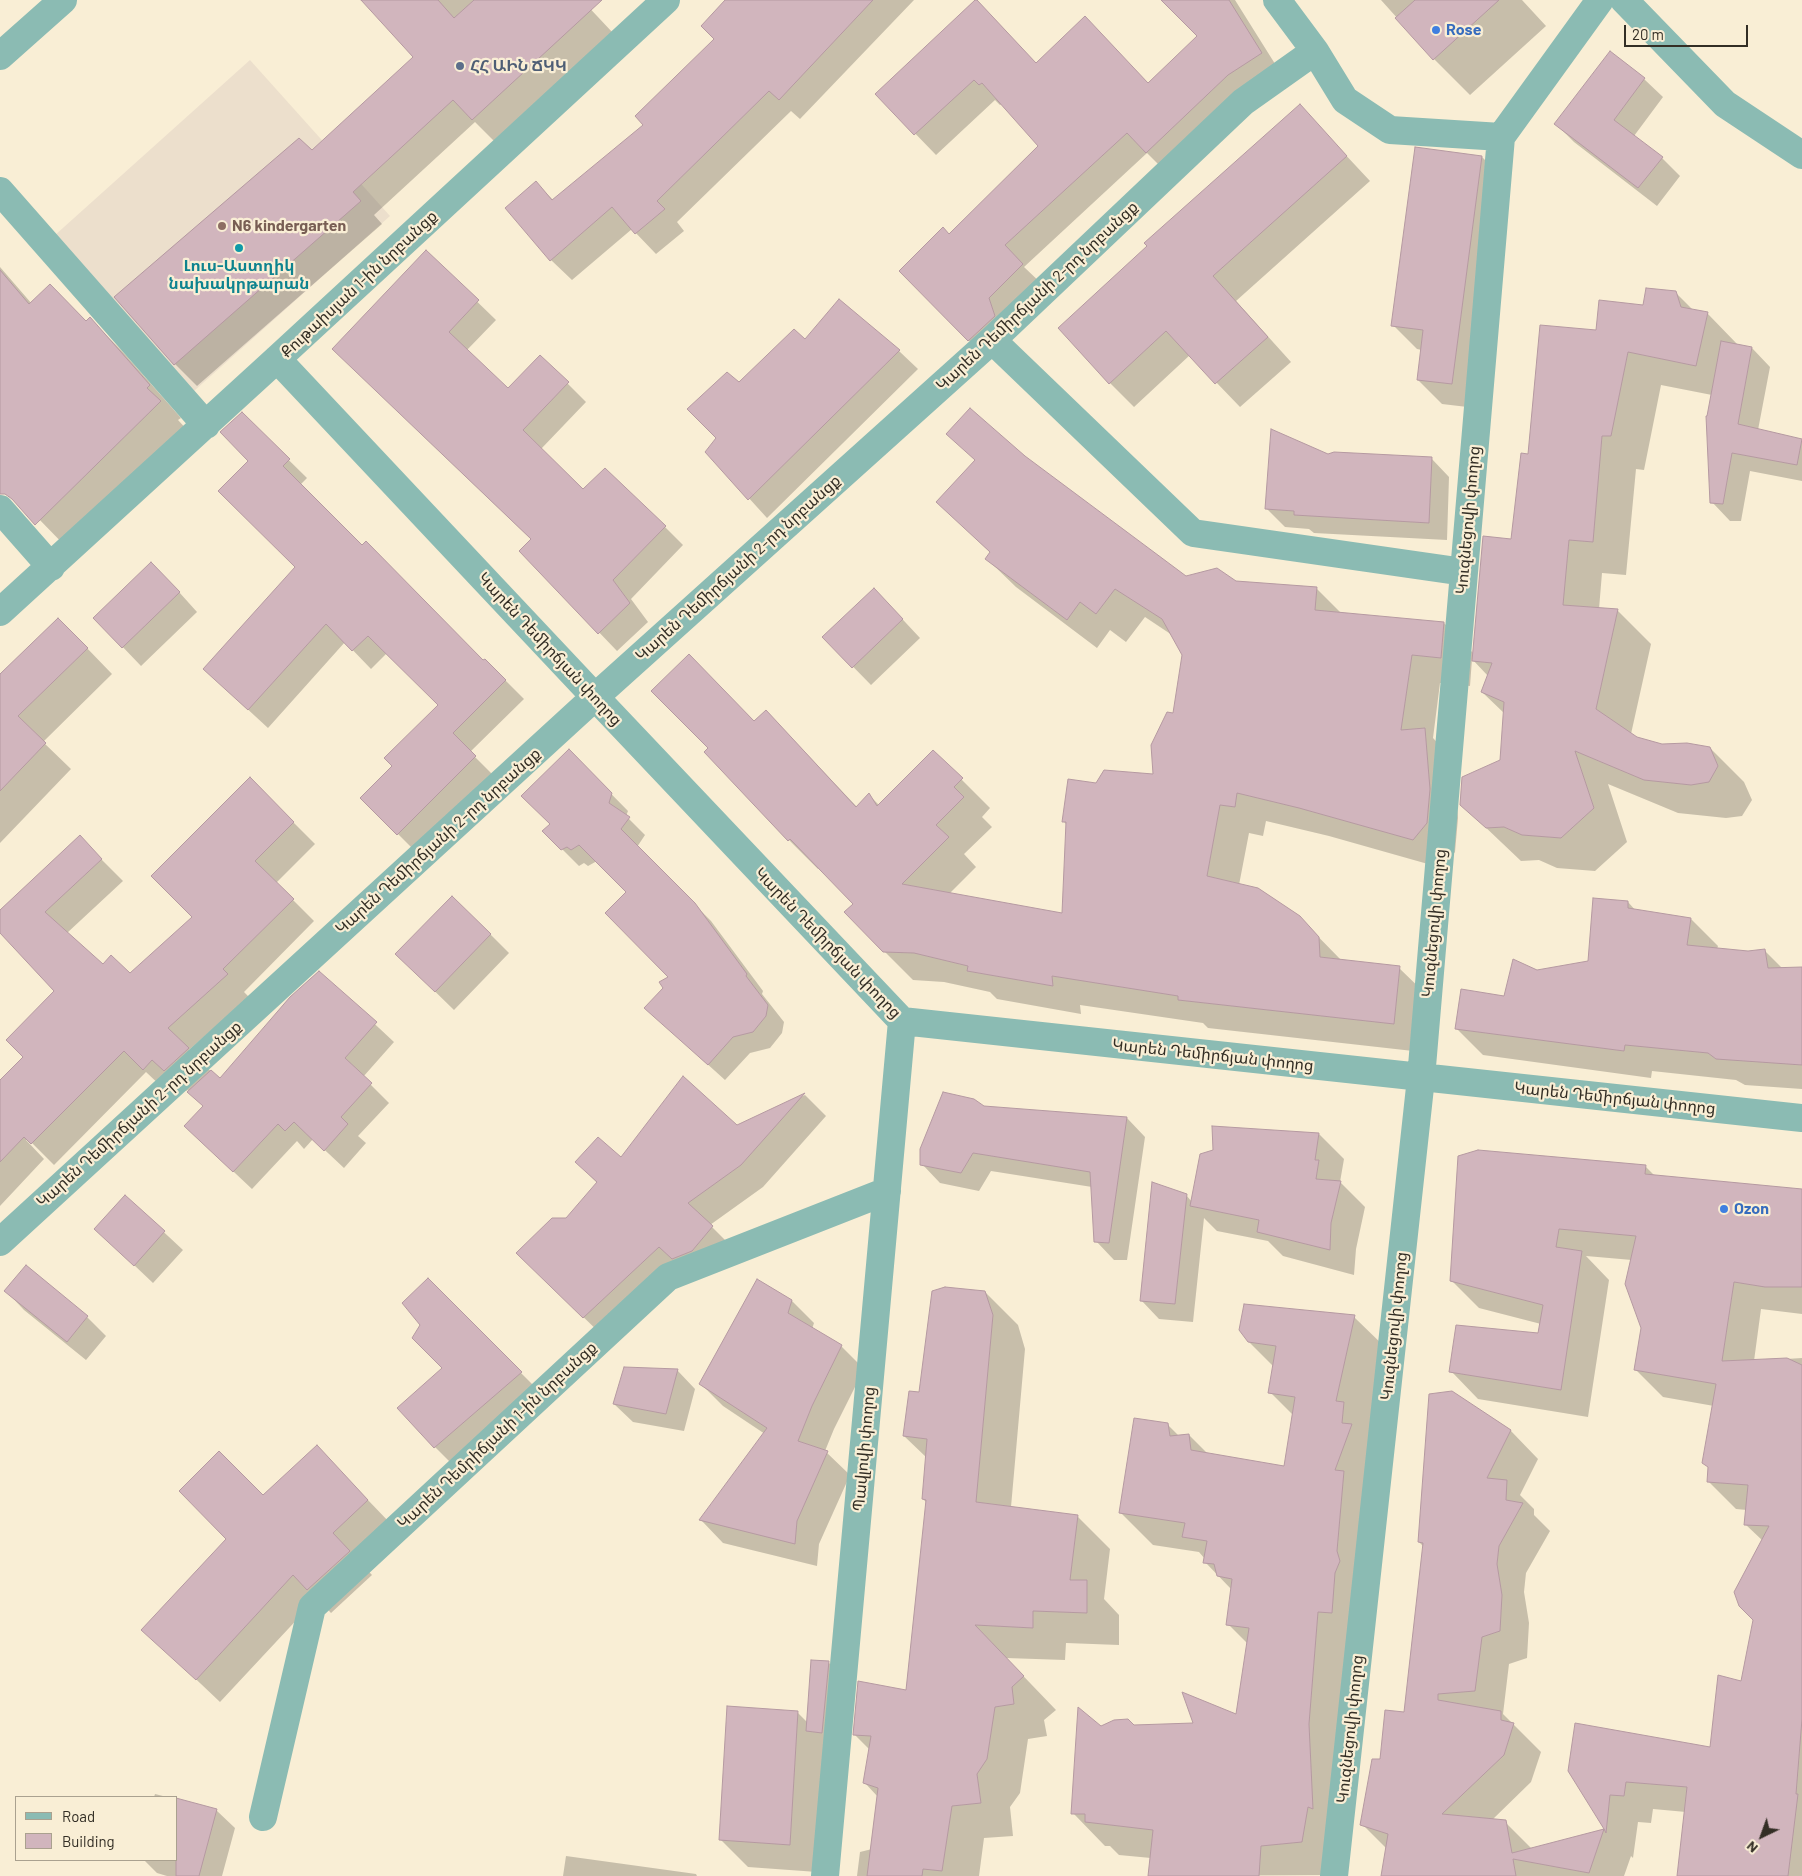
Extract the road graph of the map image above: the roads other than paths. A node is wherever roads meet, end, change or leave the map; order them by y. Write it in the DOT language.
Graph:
graph roads {
  1 [pos="666,0"];
  2 [pos="1277,0"];
  3 [pos="1600,0"];
  4 [pos="1624,0"];
  5 [pos="59,1"];
  6 [pos="1315,51"];
  7 [pos="0,56"];
  8 [pos="1501,137"];
  9 [pos="1802,155"];
  10 [pos="0,191"];
  11 [pos="992,340"];
  12 [pos="277,359"];
  13 [pos="206,424"];
  14 [pos="0,509"];
  15 [pos="51,567"];
  16 [pos="1464,572"];
  17 [pos="0,612"];
  18 [pos="595,697"];
  19 [pos="902,1021"];
  20 [pos="1421,1078"];
  21 [pos="1802,1118"];
  22 [pos="887,1191"];
  23 [pos="0,1242"];
  24 [pos="263,1817"];
  25 [pos="825,1876"];
  26 [pos="1334,1876"];
  1 -- 12 [label="street, Քութաիսյան 1-ին նրբանցք"];
  2 -- 6 [label="street"];
  3 -- 8 [label="street"];
  4 -- 9 [label="street"];
  5 -- 7 [label="street"];
  6 -- 8 [label="street"];
  6 -- 11 [label="street, Կարեն Դեմիրճյանի 2-րդ նրբանցք"];
  8 -- 16 [label="street, Կուզնեցովի փողոց"];
  10 -- 13 [label="street"];
  11 -- 16 [label="street"];
  11 -- 18 [label="street, Կարեն Դեմիրճյանի 2-րդ նրբանցք"];
  12 -- 13 [label="street, Քութաիսյան 1-ին նրբանցք"];
  12 -- 18 [label="street, Կարեն Դեմիրճյան փողոց"];
  13 -- 15 [label="street, Քութաիսյան 1-ին նրբանցք"];
  14 -- 15 [label="street"];
  15 -- 17 [label="street, Քութաիսյան 1-ին նրբանցք"];
  16 -- 20 [label="street, Կուզնեցովի փողոց"];
  18 -- 19 [label="street, Կարեն Դեմիրճյան փողոց"];
  18 -- 23 [label="street, Կարեն Դեմիրճյանի 2-րդ նրբանցք"];
  19 -- 20 [label="street, Կարեն Դեմիրճյան փողոց"];
  19 -- 22 [label="street, Պավլովի փողոց"];
  20 -- 21 [label="street, Կարեն Դեմիրճյան փողոց"];
  20 -- 26 [label="street, Կուզնեցովի փողոց"];
  22 -- 24 [label="street, Կարեն Դեմրիճյանի 1-ին նրբանցք"];
  22 -- 25 [label="street, Պավլովի փողոց"];
}
